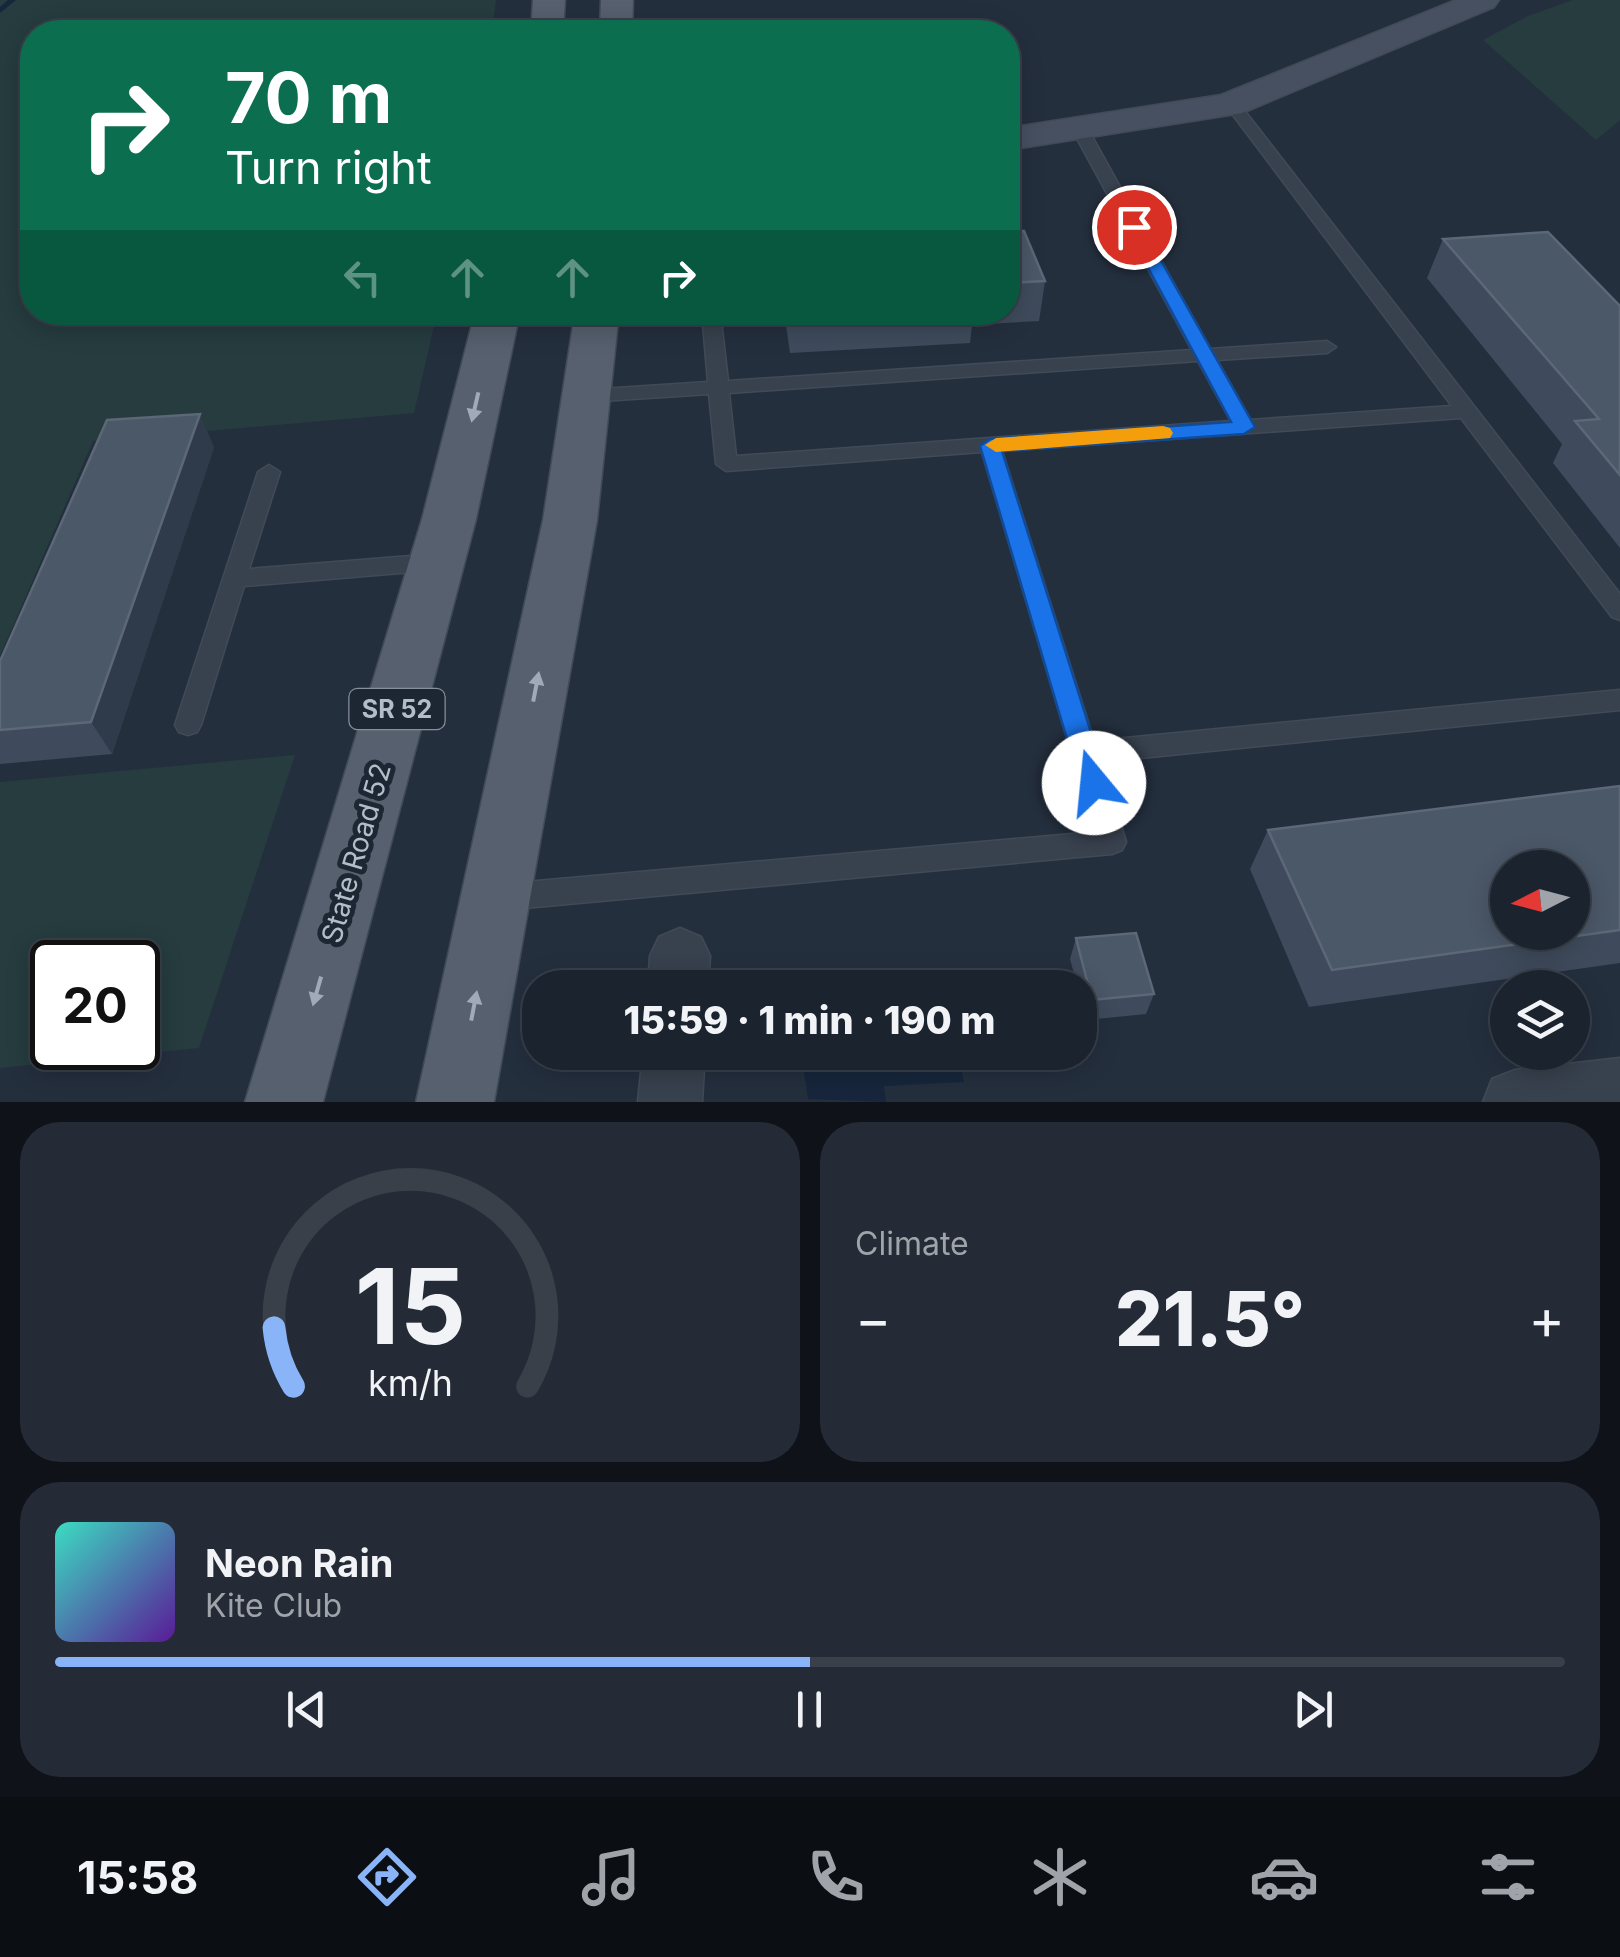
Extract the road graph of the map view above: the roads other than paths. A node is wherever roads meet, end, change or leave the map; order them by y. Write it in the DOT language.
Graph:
graph roads {
  1 [pos="1483,0"];
  2 [pos="1232,104"];
  3 [pos="1080,131"];
  4 [pos="1020,138"];
  5 [pos="495,325"];
  6 [pos="595,325"];
  7 [pos="712,325"];
  8 [pos="1327,348"];
  9 [pos="1205,356"];
  10 [pos="718,388"];
  11 [pos="586,396"];
  12 [pos="1468,411"];
  13 [pos="1244,427"];
  14 [pos="990,446"];
  15 [pos="269,472"];
  16 [pos="437,562"];
  17 [pos="235,578"];
  18 [pos="1620,611"];
  19 [pos="1620,700"];
  20 [pos="188,725"];
  21 [pos="1084,753"];
  22 [pos="494,898"];
  23 [pos="673,1070"];
  24 [pos="1620,1090"];
  25 [pos="284,1102"];
  26 [pos="455,1102"];
  27 [pos="670,1102"];
  28 [pos="1515,1102"];
  1 -- 2 [label="street"];
  2 -- 3 [label="street"];
  2 -- 12 [label="lane"];
  3 -- 4 [label="street"];
  3 -- 9 [label="lane"];
  5 -- 16 [label="main road, State Road 52 / SR 52, one-way"];
  6 -- 11 [label="main road"];
  7 -- 10 [label="lane"];
  8 -- 9 [label="lane"];
  9 -- 10 [label="lane"];
  9 -- 13 [label="lane"];
  10 -- 11 [label="lane"];
  10 -- 14 [label="lane"];
  22 -- 11 [label="main road, one-way"];
  12 -- 13 [label="lane"];
  12 -- 18 [label="lane"];
  13 -- 14 [label="lane"];
  14 -- 21 [label="lane"];
  15 -- 17 [label="lane"];
  16 -- 17 [label="lane"];
  16 -- 25 [label="main road, State Road 52 / SR 52, one-way"];
  17 -- 20 [label="lane"];
  19 -- 21 [label="lane"];
  21 -- 22 [label="lane"];
  26 -- 22 [label="main road, one-way"];
  23 -- 27 [label="street"];
  24 -- 28 [label="street"];
}
